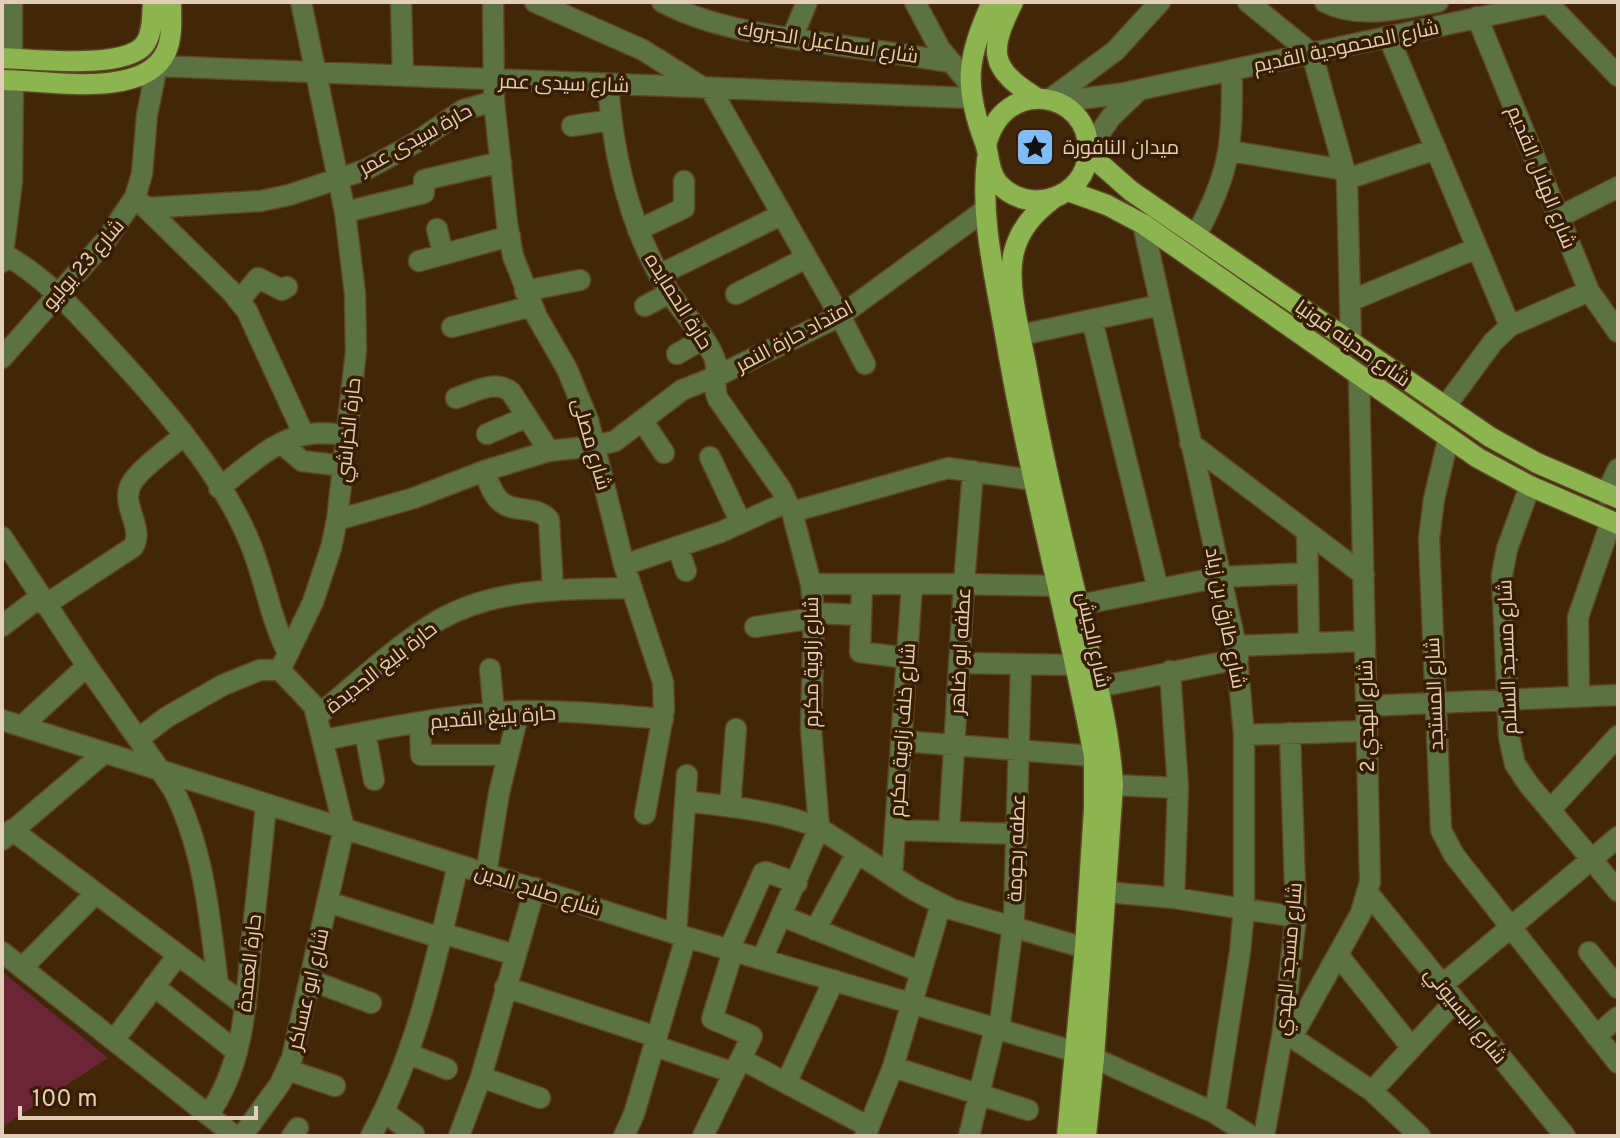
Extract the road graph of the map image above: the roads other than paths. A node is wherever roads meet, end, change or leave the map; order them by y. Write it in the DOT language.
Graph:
graph roads {
  1 [pos="12,2"];
  2 [pos="153,2"];
  3 [pos="171,2"];
  4 [pos="301,2"];
  5 [pos="401,2"];
  6 [pos="493,2"];
  7 [pos="535,2"];
  8 [pos="807,2"];
  9 [pos="915,2"];
  10 [pos="992,2"];
  11 [pos="1013,2"];
  12 [pos="1160,2"];
  13 [pos="1248,2"];
  14 [pos="1325,2"];
  15 [pos="1438,2"];
  16 [pos="1550,2"];
  17 [pos="674,5"];
  18 [pos="1355,6"];
  19 [pos="1389,6"];
  20 [pos="1485,11"];
  21 [pos="792,38"];
  22 [pos="1389,38"];
  23 [pos="1312,54"];
  24 [pos="7,58"];
  25 [pos="950,62"];
  26 [pos="157,66"];
  27 [pos="1232,70"];
  28 [pos="315,73"];
  29 [pos="403,76"];
  30 [pos="1618,76"];
  31 [pos="7,80"];
  32 [pos="608,84"];
  33 [pos="706,88"];
  34 [pos="494,90"];
  35 [pos="1139,90"];
  36 [pos="970,91"];
  37 [pos="1047,100"];
  38 [pos="611,120"];
  39 [pos="572,126"];
  40 [pos="1436,149"];
  41 [pos="1230,151"];
  42 [pos="1088,152"];
  43 [pos="987,153"];
  44 [pos="501,162"];
  45 [pos="1346,174"];
  46 [pos="337,180"];
  47 [pos="684,181"];
  48 [pos="1618,187"];
  49 [pos="1061,195"];
  50 [pos="141,202"];
  51 [pos="985,210"];
  52 [pos="345,212"];
  53 [pos="781,215"];
  54 [pos="1559,217"];
  55 [pos="1143,224"];
  56 [pos="630,225"];
  57 [pos="437,229"];
  58 [pos="1196,235"];
  59 [pos="510,236"];
  60 [pos="1477,248"];
  61 [pos="443,254"];
  62 [pos="3,257"];
  63 [pos="806,258"];
  64 [pos="419,261"];
  65 [pos="580,280"];
  66 [pos="664,284"];
  67 [pos="287,287"];
  68 [pos="1589,291"];
  69 [pos="59,293"];
  70 [pos="736,294"];
  71 [pos="528,299"];
  72 [pos="239,301"];
  73 [pos="1350,301"];
  74 [pos="1160,305"];
  75 [pos="645,306"];
  76 [pos="840,316"];
  77 [pos="1092,320"];
  78 [pos="1510,326"];
  79 [pos="452,327"];
  80 [pos="1618,332"];
  81 [pos="1021,335"];
  82 [pos="703,339"];
  83 [pos="1351,344"];
  84 [pos="677,354"];
  85 [pos="2,358"];
  86 [pos="865,364"];
  87 [pos="1359,376"];
  88 [pos="715,377"];
  89 [pos="456,398"];
  90 [pos="1445,407"];
  91 [pos="527,417"];
  92 [pos="642,420"];
  93 [pos="487,434"];
  94 [pos="184,435"];
  95 [pos="304,435"];
  96 [pos="347,435"];
  97 [pos="1448,440"];
  98 [pos="281,443"];
  99 [pos="1190,443"];
  100 [pos="595,446"];
  101 [pos="549,451"];
  102 [pos="664,453"];
  103 [pos="710,457"];
  104 [pos="344,466"];
  105 [pos="1618,469"];
  106 [pos="484,471"];
  107 [pos="973,471"];
  108 [pos="1032,480"];
  109 [pos="1530,486"];
  110 [pos="219,488"];
  111 [pos="1612,496"];
  112 [pos="790,507"];
  113 [pos="337,520"];
  114 [pos="741,523"];
  115 [pos="1615,523"];
  116 [pos="1307,533"];
  117 [pos="2,537"];
  118 [pos="1054,537"];
  119 [pos="678,548"];
  120 [pos="624,565"];
  121 [pos="686,571"];
  122 [pos="1308,573"];
  123 [pos="1364,575"];
  124 [pos="1220,577"];
  125 [pos="811,584"];
  126 [pos="862,584"];
  127 [pos="912,584"];
  128 [pos="964,584"];
  129 [pos="1058,586"];
  130 [pos="632,588"];
  131 [pos="553,589"];
  132 [pos="1158,589"];
  133 [pos="43,601"];
  134 [pos="1079,605"];
  135 [pos="814,615"];
  136 [pos="861,615"];
  137 [pos="2,626"];
  138 [pos="755,627"];
  139 [pos="1365,641"];
  140 [pos="1309,643"];
  141 [pos="1237,653"];
  142 [pos="907,658"];
  143 [pos="284,661"];
  144 [pos="959,663"];
  145 [pos="1021,665"];
  146 [pos="1075,665"];
  147 [pos="87,666"];
  148 [pos="490,669"];
  149 [pos="1170,671"];
  150 [pos="1098,687"];
  151 [pos="1618,695"];
  152 [pos="1579,697"];
  153 [pos="1508,700"];
  154 [pos="1435,703"];
  155 [pos="1366,706"];
  156 [pos="519,711"];
  157 [pos="494,713"];
  158 [pos="317,716"];
  159 [pos="663,719"];
  160 [pos="420,722"];
  161 [pos="12,723"];
  162 [pos="736,729"];
  163 [pos="1367,731"];
  164 [pos="365,732"];
  165 [pos="1290,733"];
  166 [pos="1244,735"];
  167 [pos="1618,736"];
  168 [pos="138,739"];
  169 [pos="324,740"];
  170 [pos="901,741"];
  171 [pos="954,745"];
  172 [pos="1018,750"];
  173 [pos="104,753"];
  174 [pos="508,755"];
  175 [pos="1094,756"];
  176 [pos="160,770"];
  177 [pos="687,775"];
  178 [pos="374,780"];
  179 [pos="1113,785"];
  180 [pos="1178,788"];
  181 [pos="685,801"];
  182 [pos="266,804"];
  183 [pos="730,807"];
  184 [pos="1550,810"];
  185 [pos="645,814"];
  186 [pos="8,828"];
  187 [pos="344,828"];
  188 [pos="819,828"];
  189 [pos="895,830"];
  190 [pos="949,831"];
  191 [pos="1017,834"];
  192 [pos="1618,837"];
  193 [pos="857,853"];
  194 [pos="1592,859"];
  195 [pos="458,865"];
  196 [pos="486,874"];
  197 [pos="892,875"];
  198 [pos="797,883"];
  199 [pos="535,888"];
  200 [pos="1618,891"];
  201 [pos="1105,892"];
  202 [pos="96,893"];
  203 [pos="1368,893"];
  204 [pos="1174,898"];
  205 [pos="328,902"];
  206 [pos="941,904"];
  207 [pos="1244,908"];
  208 [pos="782,916"];
  209 [pos="1296,917"];
  210 [pos="1510,928"];
  211 [pos="1013,929"];
  212 [pos="815,930"];
  213 [pos="681,935"];
  214 [pos="442,936"];
  215 [pos="1085,948"];
  216 [pos="731,950"];
  217 [pos="2,952"];
  218 [pos="1589,952"];
  219 [pos="178,955"];
  220 [pos="515,955"];
  221 [pos="1338,955"];
  222 [pos="762,959"];
  223 [pos="22,968"];
  224 [pos="921,972"];
  225 [pos="310,980"];
  226 [pos="834,980"];
  227 [pos="218,985"];
  228 [pos="154,986"];
  229 [pos="505,987"];
  230 [pos="1618,988"];
  231 [pos="1449,993"];
  232 [pos="371,1003"];
  233 [pos="912,1004"];
  234 [pos="246,1006"];
  235 [pos="1618,1017"];
  236 [pos="997,1029"];
  237 [pos="1287,1034"];
  238 [pos="1596,1036"];
  239 [pos="114,1040"];
  240 [pos="656,1041"];
  241 [pos="1412,1048"];
  242 [pos="237,1052"];
  243 [pos="409,1054"];
  244 [pos="1085,1055"];
  245 [pos="1618,1063"];
  246 [pos="737,1066"];
  247 [pos="893,1067"];
  248 [pos="447,1069"];
  249 [pos="288,1070"];
  250 [pos="481,1077"];
  251 [pos="786,1083"];
  252 [pos="335,1086"];
  253 [pos="1372,1091"];
  254 [pos="979,1094"];
  255 [pos="540,1098"];
  256 [pos="1028,1110"];
  257 [pos="384,1112"];
  258 [pos="1215,1113"];
  259 [pos="208,1115"];
  260 [pos="867,1131"];
  261 [pos="1411,1133"];
  262 [pos="414,1134"];
  263 [pos="235,1136"];
  264 [pos="242,1136"];
  265 [pos="371,1136"];
  266 [pos="459,1136"];
  267 [pos="624,1136"];
  268 [pos="703,1136"];
  269 [pos="969,1136"];
  270 [pos="1067,1136"];
  271 [pos="1086,1136"];
  272 [pos="1251,1136"];
  273 [pos="1264,1136"];
  274 [pos="1565,1136"];
  1 -- 24 [label="street"];
  2 -- 24 [label="main road"];
  3 -- 26 [label="main road"];
  4 -- 28 [label="street, حارة الخراشي"];
  5 -- 29 [label="street"];
  6 -- 34 [label="street, شارع مصلى"];
  7 -- 33 [label="street"];
  8 -- 21 [label="street"];
  9 -- 25 [label="street"];
  10 -- 36 [label="main road, شارع الجيش"];
  11 -- 37 [label="main road"];
  12 -- 37 [label="street"];
  13 -- 23 [label="street"];
  14 -- 18 [label="street, شارع المحمودية القديم"];
  15 -- 19 [label="street, شارع المحمودية القديم"];
  16 -- 20 [label="street, شارع المحمودية القديم"];
  16 -- 30 [label="street"];
  17 -- 21 [label="street, شارع اسماعيل الحبروك"];
  18 -- 19 [label="street, شارع المحمودية القديم"];
  20 -- 22 [label="street, شارع المحمودية القديم"];
  20 -- 54 [label="street, شارع الهلال القديم"];
  21 -- 25 [label="street, شارع اسماعيل الحبروك"];
  22 -- 23 [label="street, شارع المحمودية القديم"];
  22 -- 40 [label="street"];
  23 -- 27 [label="street, شارع المحمودية القديم"];
  23 -- 45 [label="street"];
  25 -- 36 [label="street"];
  26 -- 28 [label="street, شارع سيدى عمر"];
  26 -- 31 [label="main road"];
  26 -- 50 [label="street, شارع 23 يوليو"];
  27 -- 35 [label="street, شارع المحمودية القديم"];
  27 -- 41 [label="street"];
  28 -- 29 [label="street, شارع سيدى عمر"];
  28 -- 46 [label="street, حارة الخراشي"];
  29 -- 34 [label="street, شارع سيدى عمر"];
  31 -- 62 [label="street"];
  32 -- 33 [label="street, شارع سيدى عمر"];
  32 -- 34 [label="street, شارع سيدى عمر"];
  32 -- 38 [label="street, حارة الحمايده"];
  33 -- 36 [label="street, شارع سيدى عمر"];
  33 -- 53 [label="street"];
  34 -- 44 [label="street, شارع مصلى"];
  34 -- 46 [label="street, حارة سيدى عمر"];
  35 -- 37 [label="street, شارع المحمودية القديم"];
  35 -- 42 [label="street"];
  36 -- 43 [label="main road, شارع الجيش"];
  37 -- 42 [label="main road"];
  37 -- 43 [label="main road"];
  38 -- 39 [label="street"];
  38 -- 56 [label="street, حارة الحمايده"];
  40 -- 45 [label="street"];
  40 -- 60 [label="street"];
  41 -- 45 [label="street"];
  41 -- 58 [label="street"];
  42 -- 49 [label="main road"];
  42 -- 58 [label="main road, شارع مدينه قونيا"];
  43 -- 49 [label="main road"];
  43 -- 51 [label="main road, شارع الجيش"];
  44 -- 52 [label="street"];
  44 -- 59 [label="street, شارع مصلى"];
  45 -- 73 [label="street"];
  46 -- 50 [label="street, حارة سيدى عمر"];
  46 -- 52 [label="street, حارة الخراشي"];
  47 -- 56 [label="street"];
  48 -- 54 [label="street"];
  49 -- 55 [label="main road, شارع مدينه قونيا"];
  49 -- 81 [label="main road, شارع الجيش"];
  50 -- 69 [label="street, شارع 23 يوليو"];
  50 -- 72 [label="street"];
  51 -- 76 [label="street, امتداد حارة النمر"];
  51 -- 108 [label="main road, شارع الجيش"];
  52 -- 96 [label="street, حارة الخراشي"];
  53 -- 63 [label="street"];
  53 -- 66 [label="street"];
  54 -- 68 [label="street, شارع الهلال القديم"];
  55 -- 74 [label="street, شارع طارق بن زياد"];
  55 -- 87 [label="main road, شارع مدينه قونيا"];
  56 -- 66 [label="street, حارة الحمايده"];
  57 -- 61 [label="street"];
  58 -- 83 [label="main road, شارع مدينه قونيا"];
  59 -- 61 [label="street"];
  59 -- 71 [label="street, شارع مصلى"];
  60 -- 73 [label="street"];
  60 -- 78 [label="street"];
  61 -- 64 [label="street"];
  62 -- 69 [label="street"];
  63 -- 70 [label="street"];
  63 -- 76 [label="street"];
  65 -- 71 [label="street"];
  66 -- 75 [label="street"];
  66 -- 82 [label="street, حارة الحمايده"];
  67 -- 72 [label="street"];
  68 -- 78 [label="street"];
  68 -- 80 [label="street, شارع الهلال القديم"];
  69 -- 85 [label="street, شارع 23 يوليو"];
  69 -- 94 [label="street"];
  71 -- 79 [label="street"];
  71 -- 100 [label="street, شارع مصلى"];
  72 -- 95 [label="street"];
  73 -- 83 [label="street"];
  74 -- 77 [label="street"];
  74 -- 99 [label="street, شارع طارق بن زياد"];
  76 -- 86 [label="street"];
  76 -- 88 [label="street, امتداد حارة النمر"];
  77 -- 81 [label="street"];
  77 -- 132 [label="street"];
  78 -- 90 [label="street"];
  81 -- 118 [label="main road, شارع الجيش"];
  82 -- 84 [label="street"];
  82 -- 88 [label="street, حارة الحمايده"];
  83 -- 90 [label="main road, شارع مدينه قونيا"];
  87 -- 97 [label="main road, شارع مدينه قونيا"];
  87 -- 123 [label="street, شارع الهدي 2"];
  88 -- 92 [label="street, امتداد حارة النمر"];
  88 -- 112 [label="street, شارع زاوية مكرم"];
  89 -- 91 [label="street"];
  90 -- 111 [label="main road, شارع مدينه قونيا"];
  91 -- 93 [label="street"];
  91 -- 101 [label="street"];
  92 -- 100 [label="street, امتداد حارة النمر"];
  92 -- 102 [label="street"];
  94 -- 110 [label="street"];
  94 -- 133 [label="street"];
  95 -- 96 [label="street"];
  95 -- 98 [label="street"];
  96 -- 104 [label="street, حارة الخراشي"];
  97 -- 109 [label="main road, شارع مدينه قونيا"];
  97 -- 154 [label="street, شارع المستجد"];
  98 -- 104 [label="street"];
  98 -- 110 [label="street"];
  99 -- 116 [label="street"];
  99 -- 124 [label="street, شارع طارق بن زياد"];
  100 -- 101 [label="street, امتداد حارة النمر"];
  100 -- 120 [label="street, شارع مصلى"];
  101 -- 106 [label="street, امتداد حارة النمر"];
  103 -- 114 [label="street"];
  104 -- 113 [label="street, حارة الخراشي"];
  105 -- 111 [label="street"];
  106 -- 113 [label="street, امتداد حارة النمر"];
  106 -- 131 [label="street"];
  107 -- 108 [label="street"];
  107 -- 112 [label="street"];
  107 -- 128 [label="street, عطفه ابو ضاهر"];
  108 -- 118 [label="main road, شارع الجيش"];
  109 -- 115 [label="main road, شارع مدينه قونيا"];
  109 -- 153 [label="street, شارع مسجد السلام"];
  110 -- 143 [label="street"];
  112 -- 114 [label="street"];
  112 -- 125 [label="street, شارع زاوية مكرم"];
  113 -- 143 [label="street, حارة الخراشي"];
  114 -- 119 [label="street"];
  115 -- 152 [label="street"];
  116 -- 122 [label="street"];
  116 -- 123 [label="street"];
  117 -- 133 [label="street"];
  118 -- 129 [label="main road, شارع الجيش"];
  118 -- 134 [label="main road, شارع الجيش"];
  119 -- 120 [label="street"];
  119 -- 121 [label="street"];
  120 -- 130 [label="street, شارع مصلى"];
  122 -- 124 [label="street"];
  122 -- 140 [label="street"];
  123 -- 139 [label="street, شارع الهدي 2"];
  124 -- 132 [label="street"];
  124 -- 141 [label="street, شارع طارق بن زياد"];
  125 -- 126 [label="street"];
  125 -- 135 [label="street, شارع زاوية مكرم"];
  126 -- 127 [label="street"];
  126 -- 136 [label="street"];
  127 -- 128 [label="street"];
  127 -- 142 [label="street, شارع خلف زاوية مكرم"];
  128 -- 129 [label="street"];
  128 -- 144 [label="street, عطفه ابو ضاهر"];
  129 -- 146 [label="main road, شارع الجيش"];
  130 -- 131 [label="street, حارة بليغ الجديدة"];
  130 -- 159 [label="street, شارع مصلى"];
  131 -- 158 [label="street, حارة بليغ الجديدة"];
  132 -- 134 [label="street"];
  133 -- 137 [label="street"];
  133 -- 147 [label="street"];
  134 -- 150 [label="main road, شارع الجيش"];
  135 -- 136 [label="street"];
  135 -- 138 [label="street"];
  135 -- 188 [label="street, شارع زاوية مكرم"];
  136 -- 142 [label="street"];
  139 -- 140 [label="street"];
  139 -- 155 [label="street, شارع الهدي 2"];
  140 -- 141 [label="street"];
  141 -- 149 [label="street"];
  141 -- 166 [label="street, شارع طارق بن زياد"];
  142 -- 170 [label="street, شارع خلف زاوية مكرم"];
  143 -- 158 [label="street"];
  143 -- 168 [label="street"];
  144 -- 145 [label="street"];
  144 -- 171 [label="street, عطفه ابو ضاهر"];
  145 -- 146 [label="street"];
  145 -- 172 [label="street, عطفه رحومة"];
  146 -- 175 [label="main road, شارع الجيش"];
  147 -- 161 [label="street"];
  147 -- 168 [label="street"];
  148 -- 157 [label="street"];
  149 -- 150 [label="street"];
  149 -- 180 [label="street"];
  150 -- 179 [label="main road, شارع الجيش"];
  151 -- 152 [label="street"];
  152 -- 153 [label="street"];
  153 -- 154 [label="street"];
  153 -- 184 [label="street, شارع مسجد السلام"];
  154 -- 155 [label="street"];
  154 -- 210 [label="street, شارع المستجد"];
  155 -- 163 [label="street, شارع الهدي 2"];
  156 -- 157 [label="street, حارة بليغ القديم"];
  156 -- 159 [label="street, حارة بليغ القديم"];
  156 -- 174 [label="street"];
  157 -- 160 [label="street, حارة بليغ القديم"];
  158 -- 169 [label="street"];
  159 -- 185 [label="street, شارع مصلى"];
  160 -- 164 [label="street, حارة بليغ القديم"];
  160 -- 174 [label="street"];
  161 -- 173 [label="street, شارع صلاح الدين"];
  162 -- 183 [label="street"];
  163 -- 165 [label="street"];
  163 -- 203 [label="street, شارع الهدي 2"];
  164 -- 169 [label="street, حارة بليغ القديم"];
  164 -- 178 [label="street"];
  165 -- 166 [label="street"];
  165 -- 209 [label="street, شارع مسجد الهدي"];
  166 -- 207 [label="street, شارع طارق بن زياد"];
  167 -- 184 [label="street"];
  168 -- 176 [label="street"];
  169 -- 187 [label="street"];
  170 -- 171 [label="street"];
  170 -- 189 [label="street, شارع خلف زاوية مكرم"];
  171 -- 172 [label="street"];
  171 -- 190 [label="street, عطفه ابو ضاهر"];
  172 -- 175 [label="street"];
  172 -- 191 [label="street, عطفه رحومة"];
  173 -- 176 [label="street, شارع صلاح الدين"];
  173 -- 186 [label="street"];
  174 -- 196 [label="street"];
  175 -- 215 [label="main road, شارع الجيش"];
  176 -- 182 [label="street, شارع صلاح الدين"];
  176 -- 227 [label="street"];
  177 -- 181 [label="street"];
  179 -- 180 [label="street"];
  179 -- 201 [label="main road, شارع الجيش"];
  180 -- 204 [label="street"];
  181 -- 183 [label="street"];
  181 -- 213 [label="street"];
  182 -- 187 [label="street, شارع صلاح الدين"];
  182 -- 234 [label="street, حارة العمدة"];
  183 -- 188 [label="street"];
  184 -- 194 [label="street, شارع مسجد السلام"];
  186 -- 202 [label="street"];
  187 -- 195 [label="street, شارع صلاح الدين"];
  187 -- 205 [label="street, شارع ابو عساكر"];
  188 -- 193 [label="street"];
  188 -- 198 [label="street, شارع زاوية مكرم"];
  189 -- 190 [label="street"];
  189 -- 197 [label="street, شارع خلف زاوية مكرم"];
  190 -- 191 [label="street"];
  191 -- 211 [label="street, عطفه رحومة"];
  192 -- 194 [label="street"];
  193 -- 197 [label="street"];
  193 -- 212 [label="street"];
  194 -- 200 [label="street, شارع مسجد السلام"];
  194 -- 210 [label="street"];
  195 -- 196 [label="street, شارع صلاح الدين"];
  195 -- 214 [label="street"];
  196 -- 199 [label="street, شارع صلاح الدين"];
  197 -- 206 [label="street"];
  198 -- 208 [label="street, شارع زاوية مكرم"];
  198 -- 216 [label="street"];
  199 -- 213 [label="street, شارع صلاح الدين"];
  199 -- 220 [label="street"];
  201 -- 204 [label="street"];
  201 -- 244 [label="main road, شارع الجيش"];
  202 -- 219 [label="street"];
  202 -- 223 [label="street"];
  203 -- 221 [label="street, شارع الهدي 2"];
  203 -- 231 [label="street, شارع البسيوني"];
  204 -- 207 [label="street"];
  205 -- 214 [label="street"];
  205 -- 225 [label="street, شارع ابو عساكر"];
  206 -- 211 [label="street"];
  206 -- 224 [label="street"];
  207 -- 209 [label="street"];
  207 -- 258 [label="street, شارع طارق بن زياد"];
  208 -- 212 [label="street"];
  208 -- 222 [label="street, شارع زاوية مكرم"];
  209 -- 237 [label="street, شارع مسجد الهدي"];
  210 -- 231 [label="street"];
  210 -- 238 [label="street, شارع المستجد"];
  211 -- 215 [label="street"];
  211 -- 236 [label="street, عطفه رحومة"];
  212 -- 224 [label="street"];
  213 -- 216 [label="street, شارع صلاح الدين"];
  213 -- 240 [label="street"];
  214 -- 220 [label="street"];
  214 -- 243 [label="street"];
  215 -- 244 [label="main road, شارع الجيش"];
  216 -- 222 [label="street, شارع صلاح الدين"];
  216 -- 246 [label="street"];
  217 -- 223 [label="street"];
  218 -- 230 [label="street"];
  219 -- 227 [label="street"];
  219 -- 228 [label="street"];
  220 -- 229 [label="street"];
  221 -- 237 [label="street, شارع الهدي 2"];
  221 -- 241 [label="street"];
  222 -- 226 [label="street, شارع صلاح الدين"];
  223 -- 239 [label="street"];
  224 -- 233 [label="street"];
  225 -- 232 [label="street"];
  225 -- 249 [label="street, شارع ابو عساكر"];
  226 -- 233 [label="street, شارع صلاح الدين"];
  226 -- 251 [label="street"];
  227 -- 234 [label="street"];
  228 -- 239 [label="street"];
  228 -- 242 [label="street"];
  229 -- 240 [label="street"];
  229 -- 250 [label="street"];
  231 -- 241 [label="street"];
  231 -- 274 [label="street, شارع البسيوني"];
  233 -- 236 [label="street, شارع صلاح الدين"];
  233 -- 247 [label="street"];
  234 -- 242 [label="street, حارة العمدة"];
  235 -- 238 [label="street"];
  236 -- 244 [label="street, شارع صلاح الدين"];
  236 -- 254 [label="street, عطفه رحومة"];
  237 -- 253 [label="street"];
  237 -- 273 [label="street, شارع مسجد الهدي"];
  238 -- 245 [label="street, شارع المستجد"];
  239 -- 259 [label="street"];
  240 -- 246 [label="street"];
  240 -- 267 [label="street"];
  241 -- 253 [label="street"];
  242 -- 259 [label="street, حارة العمدة"];
  243 -- 248 [label="street"];
  243 -- 257 [label="street"];
  244 -- 258 [label="street, شارع صلاح الدين"];
  244 -- 270 [label="main road, شارع الجيش"];
  244 -- 271 [label="main road, شارع الجيش"];
  246 -- 251 [label="street"];
  246 -- 268 [label="street"];
  247 -- 254 [label="street"];
  247 -- 260 [label="street"];
  249 -- 252 [label="street"];
  249 -- 264 [label="street, شارع ابو عساكر"];
  250 -- 255 [label="street"];
  250 -- 266 [label="street"];
  251 -- 260 [label="street"];
  253 -- 261 [label="street"];
  254 -- 256 [label="street"];
  254 -- 269 [label="street, عطفه رحومة"];
  257 -- 262 [label="street"];
  257 -- 265 [label="street"];
  258 -- 272 [label="street, شارع صلاح الدين"];
  259 -- 263 [label="street"];
}
